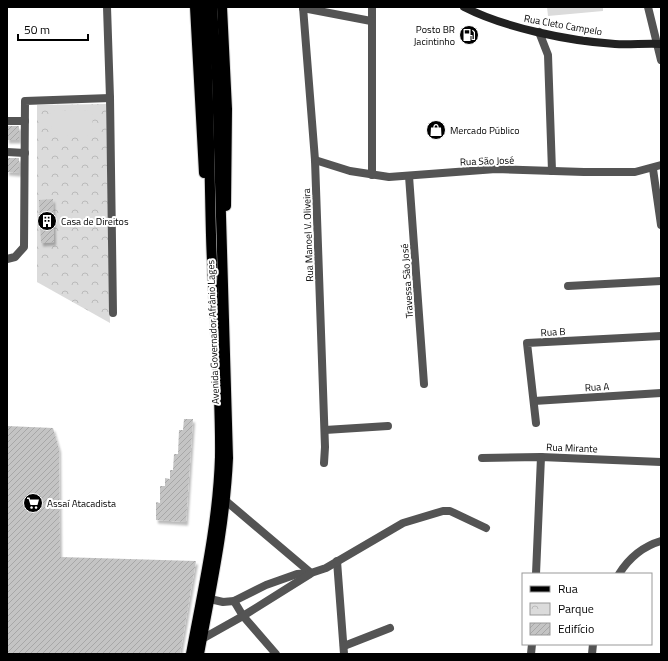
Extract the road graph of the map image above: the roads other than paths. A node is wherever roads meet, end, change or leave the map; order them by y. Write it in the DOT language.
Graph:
graph roads {
  1 [pos="107,7"];
  2 [pos="195,7"];
  3 [pos="204,7"];
  4 [pos="212,7"];
  5 [pos="222,7"];
  6 [pos="372,7"];
  7 [pos="464,7"];
  8 [pos="648,7"];
  9 [pos="303,8"];
  10 [pos="371,21"];
  11 [pos="539,32"];
  12 [pos="659,44"];
  13 [pos="661,60"];
  14 [pos="110,98"];
  15 [pos="7,121"];
  16 [pos="25,121"];
  17 [pos="7,152"];
  18 [pos="25,153"];
  19 [pos="316,160"];
  20 [pos="657,167"];
  21 [pos="552,171"];
  22 [pos="372,175"];
  23 [pos="409,176"];
  24 [pos="661,224"];
  25 [pos="211,236"];
  26 [pos="221,240"];
  27 [pos="7,259"];
  28 [pos="661,281"];
  29 [pos="568,286"];
  30 [pos="113,313"];
  31 [pos="661,336"];
  32 [pos="424,384"];
  33 [pos="661,393"];
  34 [pos="534,401"];
  35 [pos="536,423"];
  36 [pos="388,426"];
  37 [pos="325,430"];
  38 [pos="541,457"];
  39 [pos="482,458"];
  40 [pos="661,462"];
  41 [pos="324,463"];
  42 [pos="226,502"];
  43 [pos="486,528"];
  44 [pos="661,541"];
  45 [pos="337,561"];
  46 [pos="536,573"];
  47 [pos="620,573"];
  48 [pos="311,574"];
  49 [pos="210,599"];
  50 [pos="234,601"];
  51 [pos="243,616"];
  52 [pos="390,628"];
  53 [pos="202,639"];
  54 [pos="344,650"];
  55 [pos="191,654"];
  56 [pos="200,654"];
  57 [pos="276,654"];
  1 -- 14 [label="street"];
  2 -- 25 [label="main road"];
  3 -- 25 [label="main road, Avenida Governador Afrânio Lages"];
  4 -- 26 [label="main road, Avenida Governador Afrânio Lages"];
  5 -- 26 [label="main road"];
  6 -- 10 [label="street"];
  7 -- 11 [label="main road, Rua Cleto Campelo"];
  8 -- 12 [label="street"];
  9 -- 10 [label="street"];
  9 -- 19 [label="street, Rua Manoel V. Oliveira"];
  10 -- 22 [label="street"];
  11 -- 12 [label="main road, Rua Cleto Campelo"];
  11 -- 21 [label="street"];
  12 -- 13 [label="street"];
  14 -- 16 [label="street"];
  14 -- 30 [label="street"];
  15 -- 16 [label="street"];
  16 -- 18 [label="street"];
  17 -- 18 [label="street"];
  18 -- 27 [label="street"];
  19 -- 22 [label="street, Rua São José"];
  19 -- 37 [label="street, Rua Manoel V. Oliveira"];
  20 -- 21 [label="street, Rua São José"];
  20 -- 24 [label="street"];
  21 -- 23 [label="street, Rua São José"];
  22 -- 23 [label="street, Rua São José"];
  23 -- 32 [label="street, Travessa São José"];
  25 -- 55 [label="main road, Avenida Governador Afrânio Lages"];
  26 -- 42 [label="main road, Avenida Governador Afrânio Lages"];
  28 -- 29 [label="street"];
  31 -- 34 [label="street, Rua B"];
  33 -- 34 [label="street, Rua A"];
  34 -- 35 [label="street, Rua B"];
  36 -- 37 [label="street"];
  37 -- 41 [label="street, Rua Manoel V. Oliveira"];
  38 -- 39 [label="street, Rua Mirante"];
  38 -- 40 [label="street, Rua Mirante"];
  38 -- 46 [label="street"];
  42 -- 48 [label="street"];
  42 -- 49 [label="main road, Avenida Governador Afrânio Lages"];
  43 -- 45 [label="street"];
  44 -- 47 [label="street"];
  45 -- 48 [label="street"];
  45 -- 54 [label="street"];
  48 -- 50 [label="street"];
  48 -- 51 [label="street"];
  49 -- 50 [label="street"];
  49 -- 53 [label="main road, Avenida Governador Afrânio Lages"];
  50 -- 51 [label="street"];
  51 -- 53 [label="street"];
  51 -- 57 [label="street"];
  52 -- 54 [label="street"];
  53 -- 56 [label="main road, Avenida Governador Afrânio Lages"];
}
